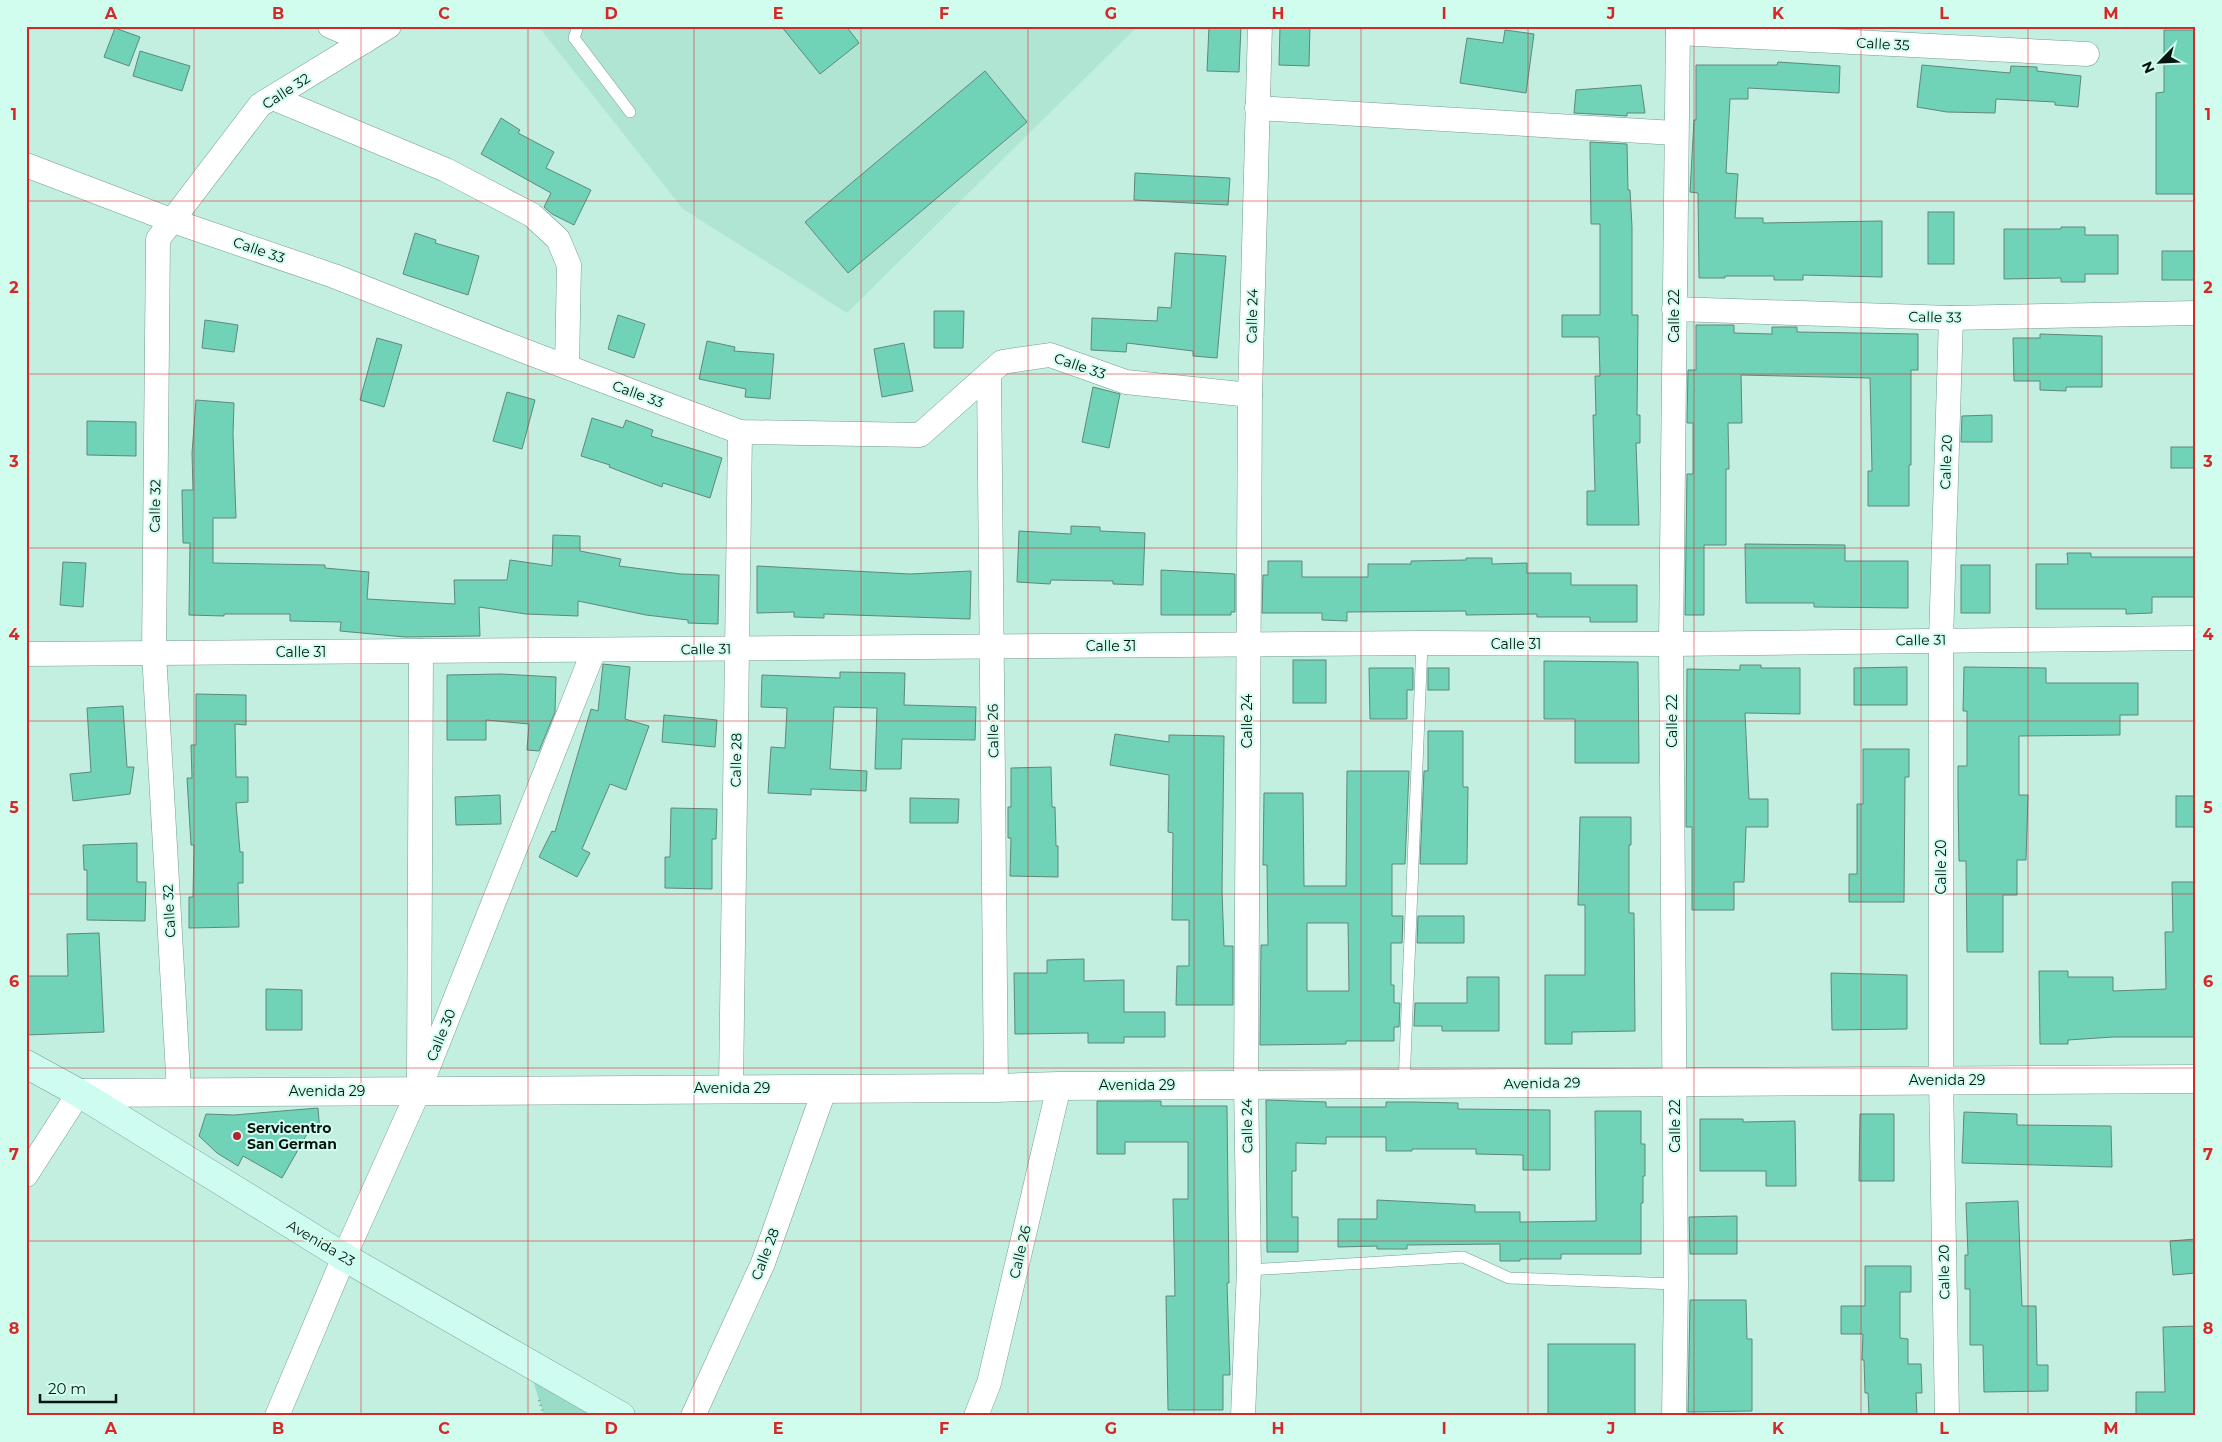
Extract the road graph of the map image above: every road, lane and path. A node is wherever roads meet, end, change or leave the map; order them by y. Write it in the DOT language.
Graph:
graph roads {
  1 [pos="330,26"];
  2 [pos="389,26"];
  3 [pos="578,26"];
  4 [pos="1260,26"];
  5 [pos="1678,30"];
  6 [pos="365,41"];
  7 [pos="2087,54"];
  8 [pos="273,98"];
  9 [pos="1257,108"];
  10 [pos="630,112"];
  11 [pos="1676,133"];
  12 [pos="26,165"];
  13 [pos="173,221"];
  14 [pos="1674,309"];
  15 [pos="2196,313"];
  16 [pos="1951,318"];
  17 [pos="567,368"];
  18 [pos="989,374"];
  19 [pos="1250,395"];
  20 [pos="740,432"];
  21 [pos="2196,638"];
  22 [pos="1941,640"];
  23 [pos="1422,643"];
  24 [pos="1671,644"];
  25 [pos="1247,645"];
  26 [pos="992,647"];
  27 [pos="737,648"];
  28 [pos="594,650"];
  29 [pos="421,651"];
  30 [pos="154,653"];
  31 [pos="26,654"];
  32 [pos="26,1064"];
  33 [pos="2196,1078"];
  34 [pos="1941,1080"];
  35 [pos="1674,1081"];
  36 [pos="1404,1084"];
  37 [pos="1246,1085"];
  38 [pos="1059,1086"];
  39 [pos="731,1088"];
  40 [pos="825,1088"];
  41 [pos="996,1088"];
  42 [pos="419,1090"];
  43 [pos="179,1092"];
  44 [pos="79,1093"];
  45 [pos="26,1175"];
  46 [pos="344,1257"];
  47 [pos="1249,1270"];
  48 [pos="1676,1284"];
  49 [pos="277,1416"];
  50 [pos="621,1416"];
  51 [pos="693,1416"];
  52 [pos="976,1416"];
  53 [pos="1244,1416"];
  54 [pos="1674,1416"];
  55 [pos="1947,1416"];
  1 -- 6 [label="street"];
  2 -- 6 [label="street, Calle 32"];
  3 -- 10 [label="lane"];
  4 -- 9 [label="street, Calle 24"];
  5 -- 7 [label="street, Calle 35"];
  5 -- 11 [label="street, Calle 22"];
  6 -- 8 [label="street, Calle 32"];
  8 -- 13 [label="street, Calle 32"];
  8 -- 17 [label="street"];
  9 -- 11 [label="street"];
  9 -- 19 [label="street, Calle 24"];
  11 -- 14 [label="street, Calle 22"];
  12 -- 13 [label="street, Calle 33"];
  13 -- 17 [label="street, Calle 33"];
  13 -- 30 [label="street, Calle 32"];
  14 -- 16 [label="street, Calle 33"];
  14 -- 24 [label="street, Calle 22"];
  15 -- 16 [label="street, Calle 33"];
  16 -- 22 [label="street, Calle 20"];
  17 -- 20 [label="street, Calle 33"];
  18 -- 19 [label="street, Calle 33"];
  18 -- 20 [label="street, Calle 33"];
  18 -- 26 [label="street, Calle 26"];
  19 -- 25 [label="street, Calle 24"];
  20 -- 27 [label="street, Calle 28"];
  21 -- 22 [label="street, Calle 31"];
  22 -- 24 [label="street, Calle 31"];
  22 -- 34 [label="street, Calle 20"];
  23 -- 24 [label="street, Calle 31"];
  23 -- 25 [label="street, Calle 31"];
  23 -- 36 [label="lane"];
  24 -- 35 [label="street, Calle 22"];
  25 -- 26 [label="street, Calle 31"];
  25 -- 37 [label="street, Calle 24"];
  26 -- 27 [label="street, Calle 31"];
  26 -- 41 [label="street, Calle 26"];
  27 -- 28 [label="street, Calle 31"];
  27 -- 39 [label="street, Calle 28"];
  28 -- 29 [label="street, Calle 31"];
  28 -- 42 [label="street, Calle 30"];
  29 -- 30 [label="street, Calle 31"];
  29 -- 42 [label="street"];
  30 -- 31 [label="street, Calle 31"];
  30 -- 43 [label="street, Calle 32"];
  32 -- 44 [label="main road, Avenida 23"];
  33 -- 34 [label="street, Avenida 29"];
  34 -- 35 [label="street, Avenida 29"];
  34 -- 55 [label="street, Calle 20"];
  35 -- 36 [label="street, Avenida 29"];
  35 -- 48 [label="street, Calle 22"];
  36 -- 37 [label="street, Avenida 29"];
  37 -- 38 [label="street, Avenida 29"];
  37 -- 47 [label="street, Calle 24"];
  38 -- 41 [label="street, Avenida 29"];
  38 -- 52 [label="street, Calle 26"];
  39 -- 40 [label="street, Avenida 29"];
  39 -- 42 [label="street, Avenida 29"];
  40 -- 41 [label="street, Avenida 29"];
  40 -- 51 [label="street, Calle 28"];
  42 -- 43 [label="street, Avenida 29"];
  42 -- 46 [label="street, Calle 30"];
  43 -- 44 [label="street, Avenida 29"];
  44 -- 45 [label="street"];
  44 -- 46 [label="main road, Avenida 23"];
  46 -- 49 [label="street, Calle 30"];
  46 -- 50 [label="main road, Avenida 23"];
  47 -- 48 [label="lane"];
  47 -- 53 [label="street, Calle 24"];
  48 -- 54 [label="street, Calle 22"];
}
